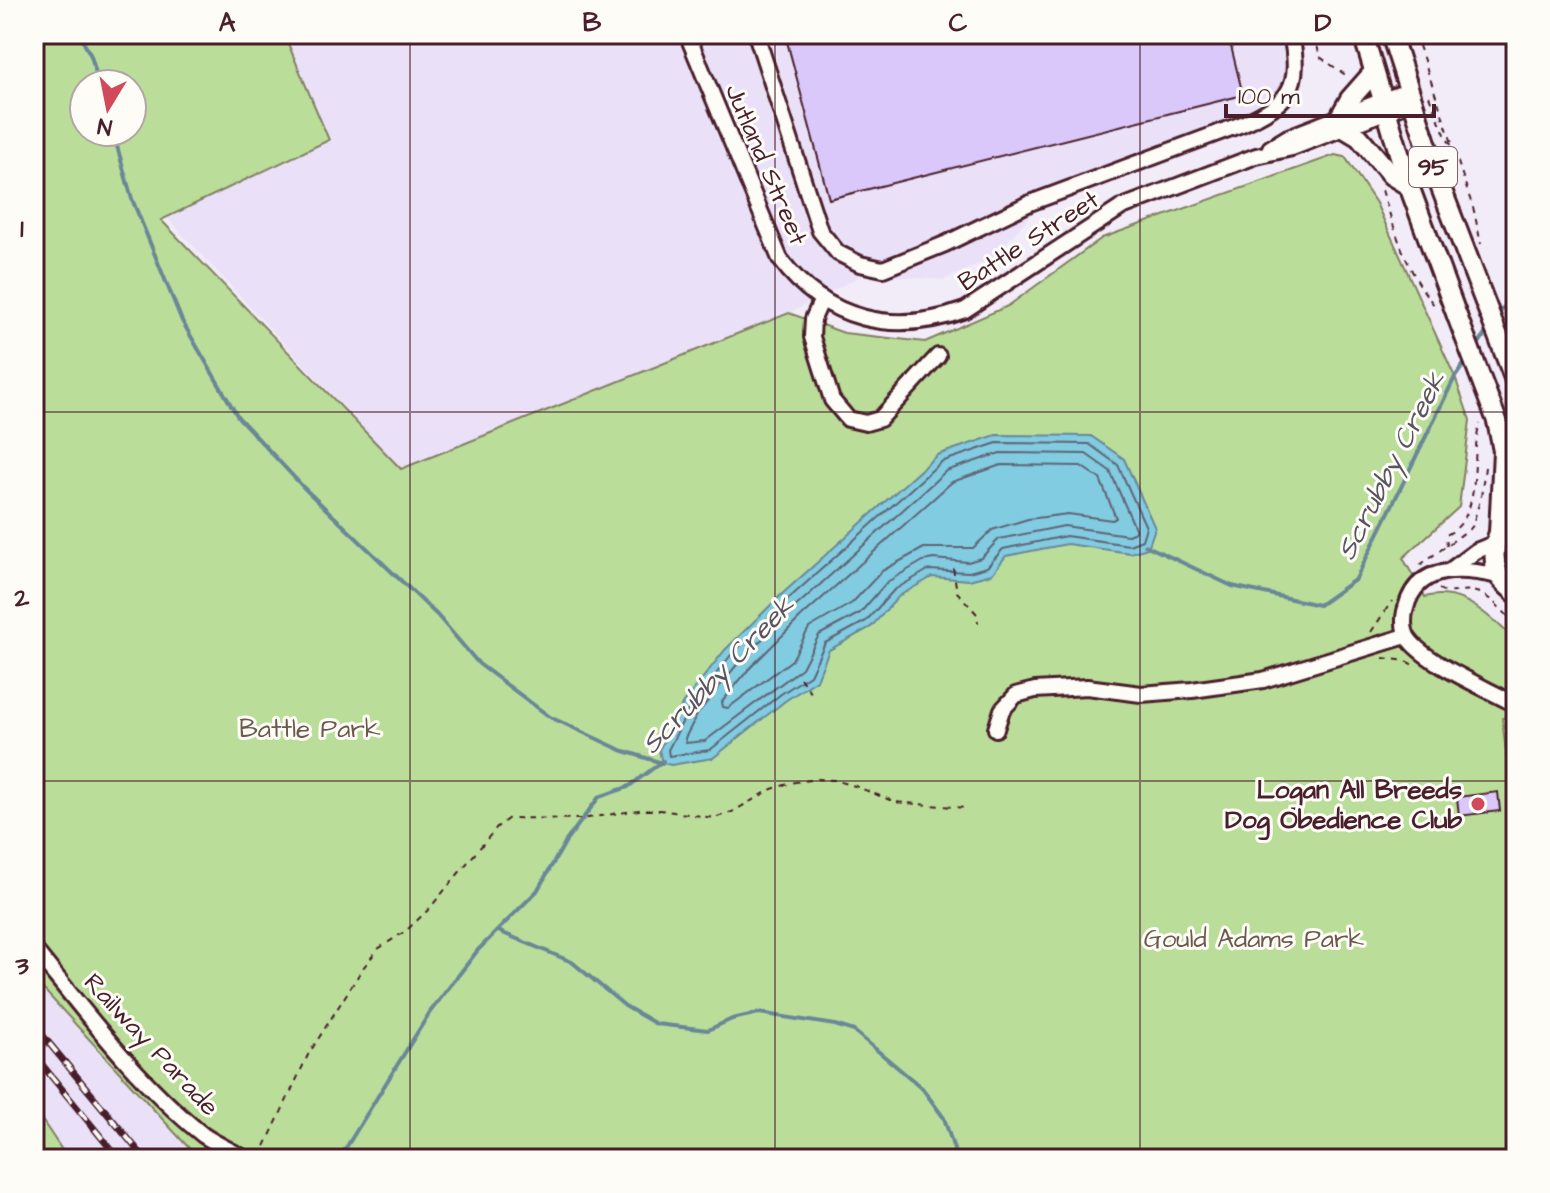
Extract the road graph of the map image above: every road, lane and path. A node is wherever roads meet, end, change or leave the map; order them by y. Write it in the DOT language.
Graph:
graph roads {
  1 [pos="687,34"];
  2 [pos="756,34"];
  3 [pos="1291,34"];
  4 [pos="1314,34"];
  5 [pos="1363,34"];
  6 [pos="1391,34"];
  7 [pos="1415,34"];
  8 [pos="1373,73"];
  9 [pos="1359,90"];
  10 [pos="1416,96"];
  11 [pos="1384,106"];
  12 [pos="1343,121"];
  13 [pos="1453,147"];
  14 [pos="1379,183"];
  15 [pos="1409,186"];
  16 [pos="1482,249"];
  17 [pos="822,299"];
  18 [pos="1438,311"];
  19 [pos="938,356"];
  20 [pos="1516,383"];
  21 [pos="1489,421"];
  22 [pos="1486,461"];
  23 [pos="1516,507"];
  24 [pos="1497,538"];
  25 [pos="953,568"];
  26 [pos="1452,570"];
  27 [pos="1498,576"];
  28 [pos="1435,585"];
  29 [pos="1516,593"];
  30 [pos="978,623"];
  31 [pos="1516,624"];
  32 [pos="1406,636"];
  33 [pos="800,678"];
  34 [pos="812,694"];
  35 [pos="1507,700"];
  36 [pos="996,729"];
  37 [pos="967,808"];
  38 [pos="34,949"];
  39 [pos="246,1159"];
  40 [pos="259,1159"];
  1 -- 17 [label="street, Jutland Street"];
  2 -- 3 [label="street"];
  4 -- 9 [label="path"];
  5 -- 8 [label="main road, 95"];
  6 -- 10 [label="main road, 95"];
  7 -- 13 [label="path"];
  8 -- 9 [label="main road"];
  8 -- 11 [label="main road, 95"];
  9 -- 12 [label="main road"];
  10 -- 11 [label="street, Battle Street"];
  10 -- 13 [label="path"];
  10 -- 20 [label="main road, 95"];
  11 -- 12 [label="street, Battle Street"];
  11 -- 15 [label="main road, 95"];
  12 -- 15 [label="main road"];
  12 -- 17 [label="street, Battle Street"];
  13 -- 16 [label="path"];
  14 -- 18 [label="path"];
  15 -- 21 [label="main road, 95, bridge"];
  17 -- 19 [label="street"];
  21 -- 22 [label="path"];
  21 -- 24 [label="main road, 95"];
  23 -- 24 [label="main road"];
  24 -- 26 [label="street"];
  24 -- 27 [label="main road, 95"];
  25 -- 30 [label="path"];
  26 -- 27 [label="street"];
  26 -- 32 [label="street"];
  27 -- 29 [label="main road"];
  28 -- 31 [label="path"];
  32 -- 35 [label="street"];
  32 -- 36 [label="street"];
  33 -- 34 [label="path"];
  37 -- 40 [label="path"];
  38 -- 39 [label="street, Railway Parade"];
}
